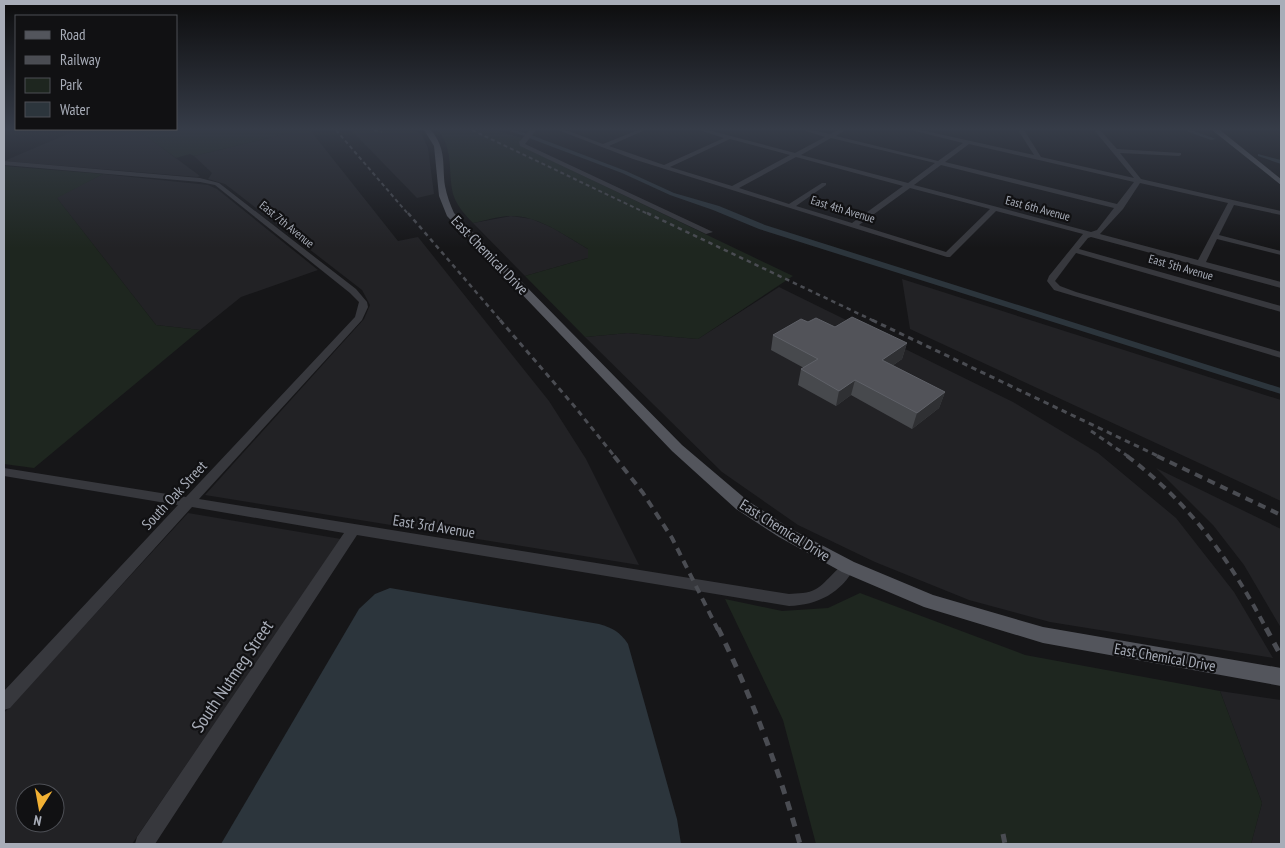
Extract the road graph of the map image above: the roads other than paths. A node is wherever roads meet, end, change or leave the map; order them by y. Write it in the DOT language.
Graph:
graph roads {
  1 [pos="80,170"];
  2 [pos="441,170"];
  3 [pos="577,170"];
  4 [pos="670,170"];
  5 [pos="769,170"];
  6 [pos="851,170"];
  7 [pos="931,170"];
  8 [pos="967,170"];
  9 [pos="1089,170"];
  10 [pos="1131,170"];
  11 [pos="1265,170"];
  12 [pos="1138,181"];
  13 [pos="1281,183"];
  14 [pos="824,184"];
  15 [pos="909,185"];
  16 [pos="734,188"];
  17 [pos="1232,202"];
  18 [pos="790,206"];
  19 [pos="1120,207"];
  20 [pos="996,208"];
  21 [pos="1281,213"];
  22 [pos="853,226"];
  23 [pos="709,232"];
  24 [pos="1092,234"];
  25 [pos="1214,236"];
  26 [pos="1074,250"];
  27 [pos="1281,252"];
  28 [pos="1201,263"];
  29 [pos="1281,285"];
  30 [pos="363,307"];
  31 [pos="1281,309"];
  32 [pos="1281,355"];
  33 [pos="4,472"];
  34 [pos="189,503"];
  35 [pos="354,529"];
  36 [pos="848,567"];
  37 [pos="1281,677"];
  38 [pos="4,702"];
  39 [pos="144,844"];
  1 -- 30 [label="street, East 7th Avenue"];
  2 -- 36 [label="main road, East Chemical Drive"];
  3 -- 23 [label="street"];
  4 -- 16 [label="street, East 4th Avenue"];
  5 -- 16 [label="street"];
  6 -- 15 [label="street, East 6th Avenue"];
  7 -- 15 [label="street"];
  8 -- 19 [label="street"];
  9 -- 12 [label="street"];
  10 -- 12 [label="street"];
  11 -- 13 [label="main road"];
  12 -- 17 [label="street"];
  12 -- 19 [label="street"];
  14 -- 18 [label="street"];
  15 -- 20 [label="street, East 6th Avenue"];
  15 -- 22 [label="street"];
  16 -- 18 [label="street, East 4th Avenue"];
  17 -- 21 [label="street"];
  17 -- 25 [label="street"];
  18 -- 22 [label="street, East 4th Avenue"];
  19 -- 24 [label="street"];
  20 -- 22 [label="street, East 4th Avenue"];
  20 -- 24 [label="street, East 6th Avenue"];
  24 -- 26 [label="street"];
  24 -- 28 [label="street, East 6th Avenue"];
  25 -- 27 [label="street"];
  25 -- 28 [label="street"];
  26 -- 31 [label="street, East 5th Avenue"];
  26 -- 32 [label="street"];
  28 -- 29 [label="street, East 6th Avenue"];
  30 -- 34 [label="street, South Oak Street"];
  33 -- 34 [label="street, East 3rd Avenue"];
  34 -- 35 [label="street, East 3rd Avenue"];
  34 -- 38 [label="street, South Oak Street"];
  35 -- 36 [label="street, East 3rd Avenue"];
  35 -- 39 [label="street, South Nutmeg Street"];
  36 -- 37 [label="main road, East Chemical Drive"];
}
